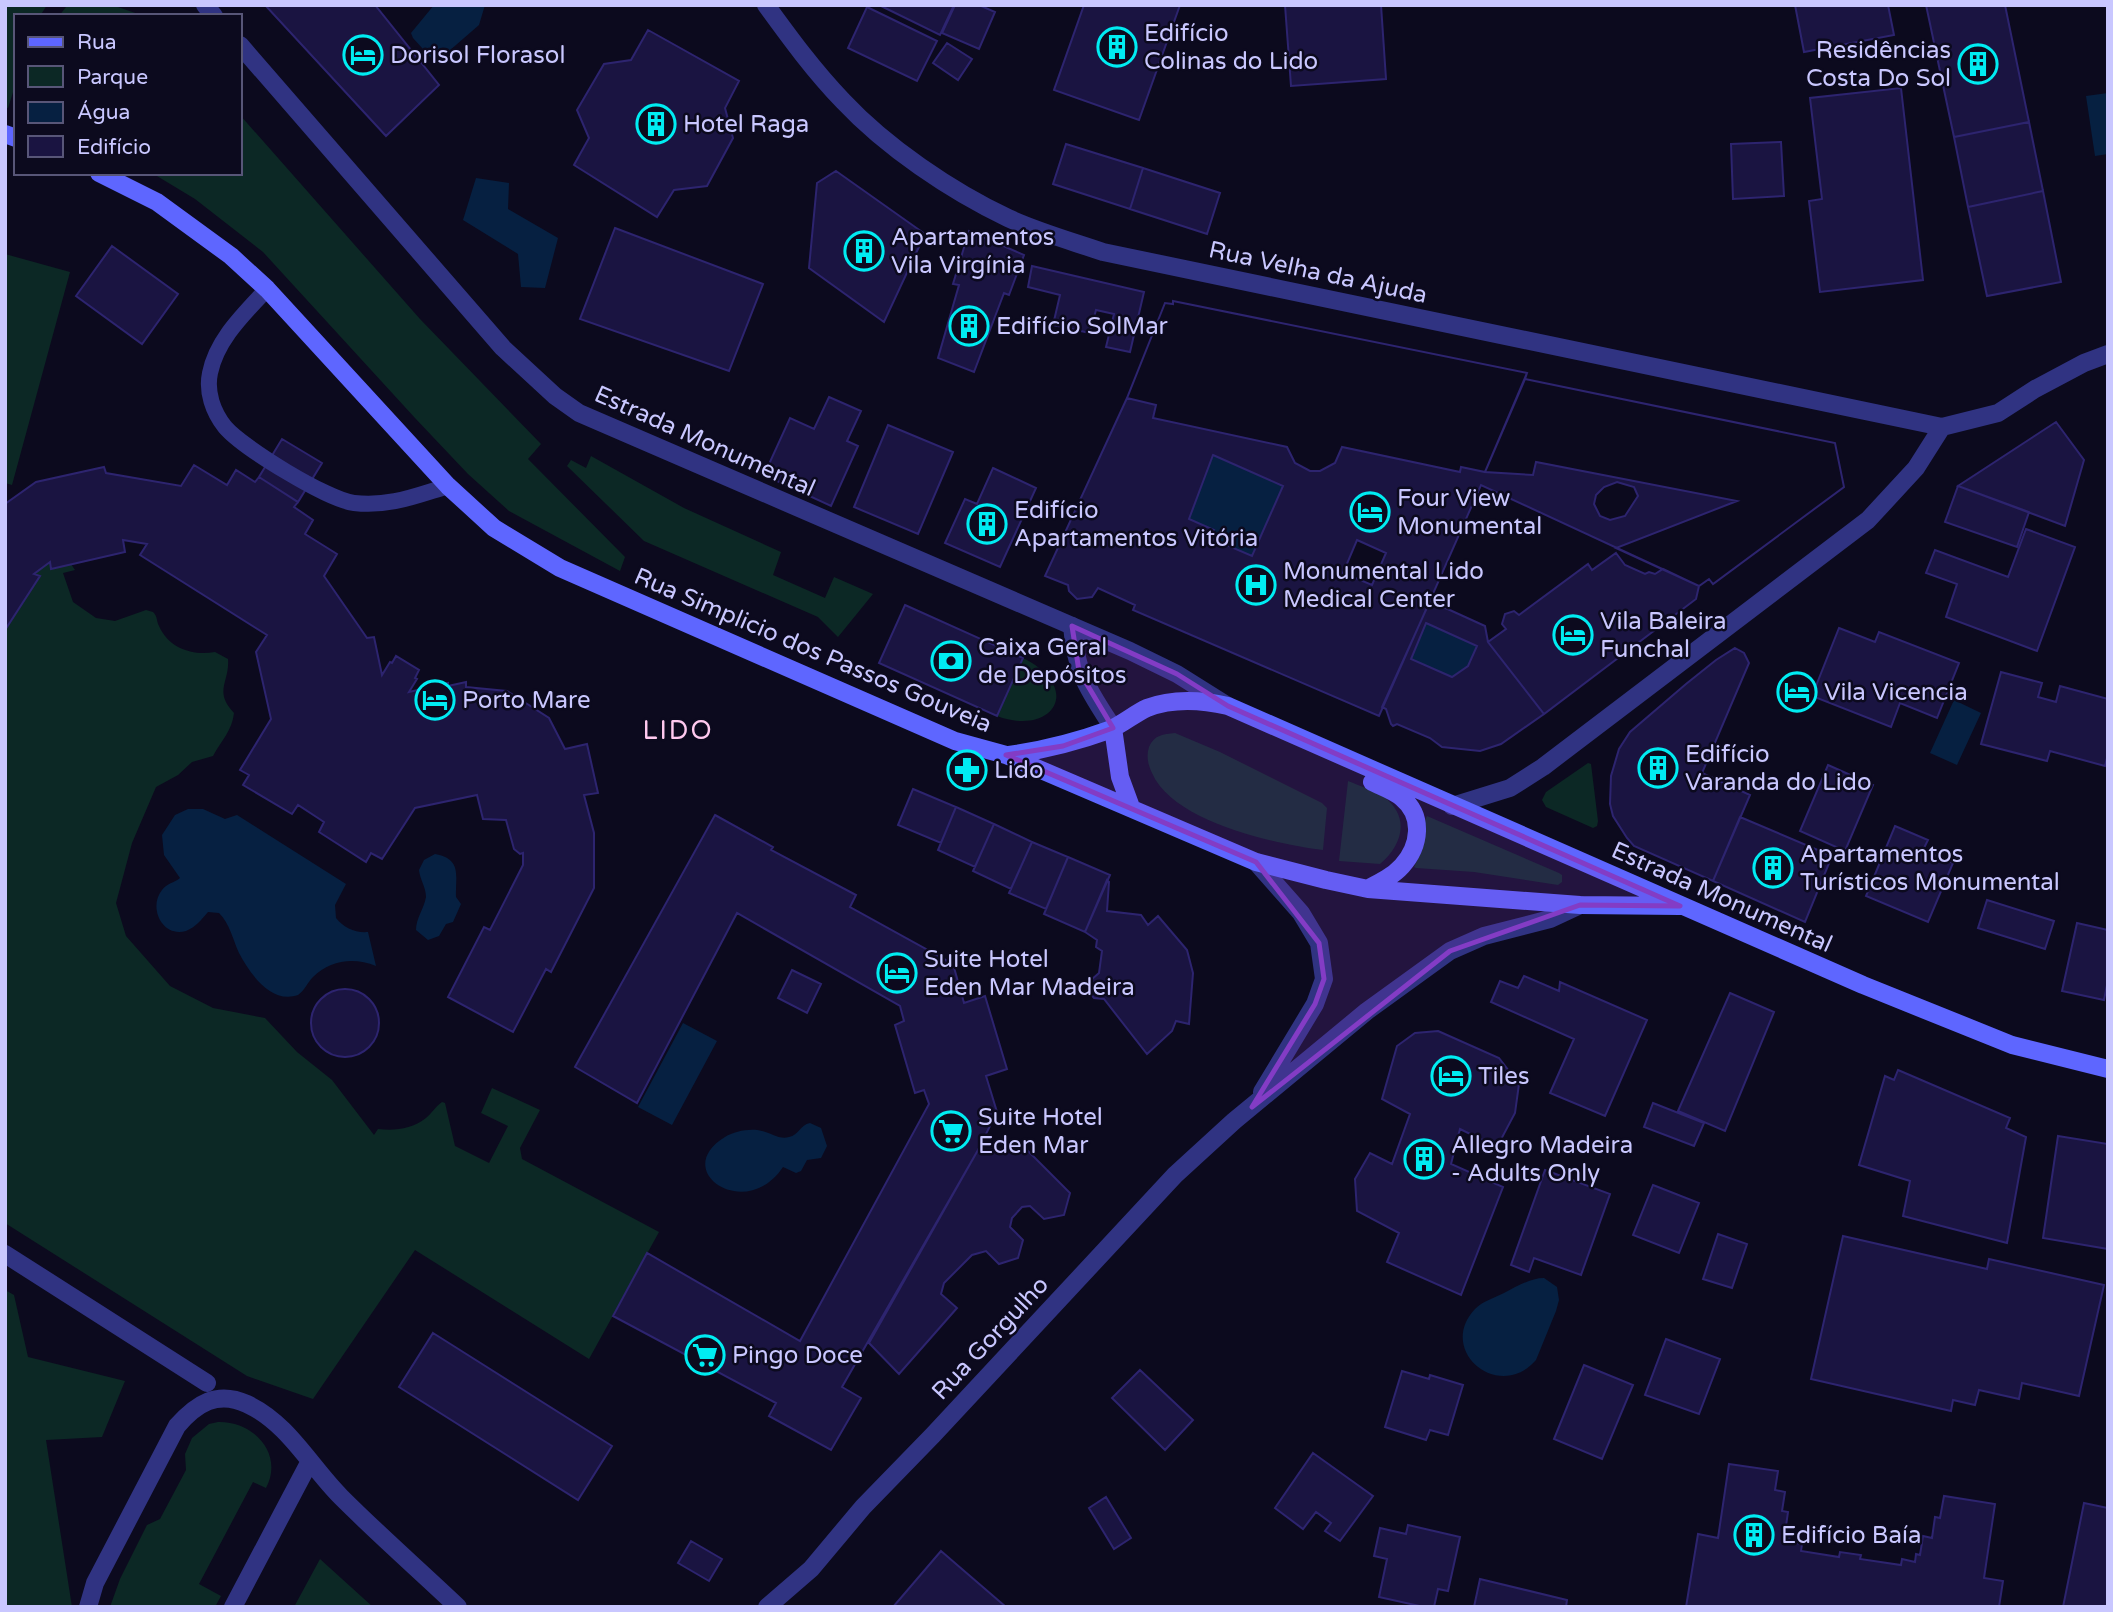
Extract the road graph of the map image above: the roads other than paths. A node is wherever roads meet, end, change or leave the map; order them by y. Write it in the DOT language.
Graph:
graph roads {
  1 [pos="766,5"];
  2 [pos="242,47"];
  3 [pos="103,175"];
  4 [pos="267,289"];
  5 [pos="2108,354"];
  6 [pos="1942,427"];
  7 [pos="448,486"];
  8 [pos="1072,626"];
  9 [pos="1228,706"];
  10 [pos="1114,728"];
  11 [pos="1323,749"];
  12 [pos="1006,755"];
  13 [pos="1452,806"];
  14 [pos="1130,807"];
  15 [pos="1256,862"];
  16 [pos="1368,889"];
  17 [pos="1580,905"];
  18 [pos="1681,906"];
  19 [pos="2108,1069"];
  20 [pos="1252,1107"];
  21 [pos="5,1254"];
  22 [pos="207,1383"];
  23 [pos="310,1461"];
  24 [pos="88,1607"];
  25 [pos="233,1607"];
  26 [pos="458,1607"];
  27 [pos="767,1607"];
  1 -- 6 [label="street, Rua Velha da Ajuda"];
  2 -- 8 [label="street, Estrada Monumental"];
  3 -- 4 [label="main road, Rua Simplicio dos Passos Gouveia"];
  4 -- 7 [label="main road, Rua Simplicio dos Passos Gouveia"];
  4 -- 7 [label="lane"];
  5 -- 6 [label="street"];
  6 -- 13 [label="street"];
  7 -- 12 [label="main road, Rua Simplicio dos Passos Gouveia"];
  8 -- 9 [label="street, Estrada Monumental"];
  8 -- 10 [label="street"];
  9 -- 10 [label="main road, Estrada Monumental"];
  9 -- 11 [label="main road, Estrada Monumental"];
  10 -- 12 [label="main road, Estrada Monumental"];
  10 -- 14 [label="main road"];
  11 -- 13 [label="main road, Estrada Monumental"];
  11 -- 16 [label="main road, Estrada Monumental"];
  12 -- 14 [label="main road, Rua Simplicio dos Passos Gouveia"];
  13 -- 18 [label="main road, Estrada Monumental"];
  14 -- 15 [label="main road, Rua Simplicio dos Passos Gouveia"];
  15 -- 16 [label="main road, Rua Simplicio dos Passos Gouveia"];
  15 -- 20 [label="street, Rua Gorgulho"];
  16 -- 17 [label="main road, Rua Simplicio dos Passos Gouveia"];
  17 -- 18 [label="main road, Rua Simplicio dos Passos Gouveia"];
  17 -- 20 [label="street, Rua Gorgulho"];
  18 -- 19 [label="main road, Estrada Monumental"];
  20 -- 27 [label="street, Rua Gorgulho"];
  21 -- 22 [label="street"];
  23 -- 24 [label="street"];
  23 -- 25 [label="street"];
  23 -- 26 [label="street"];
}
